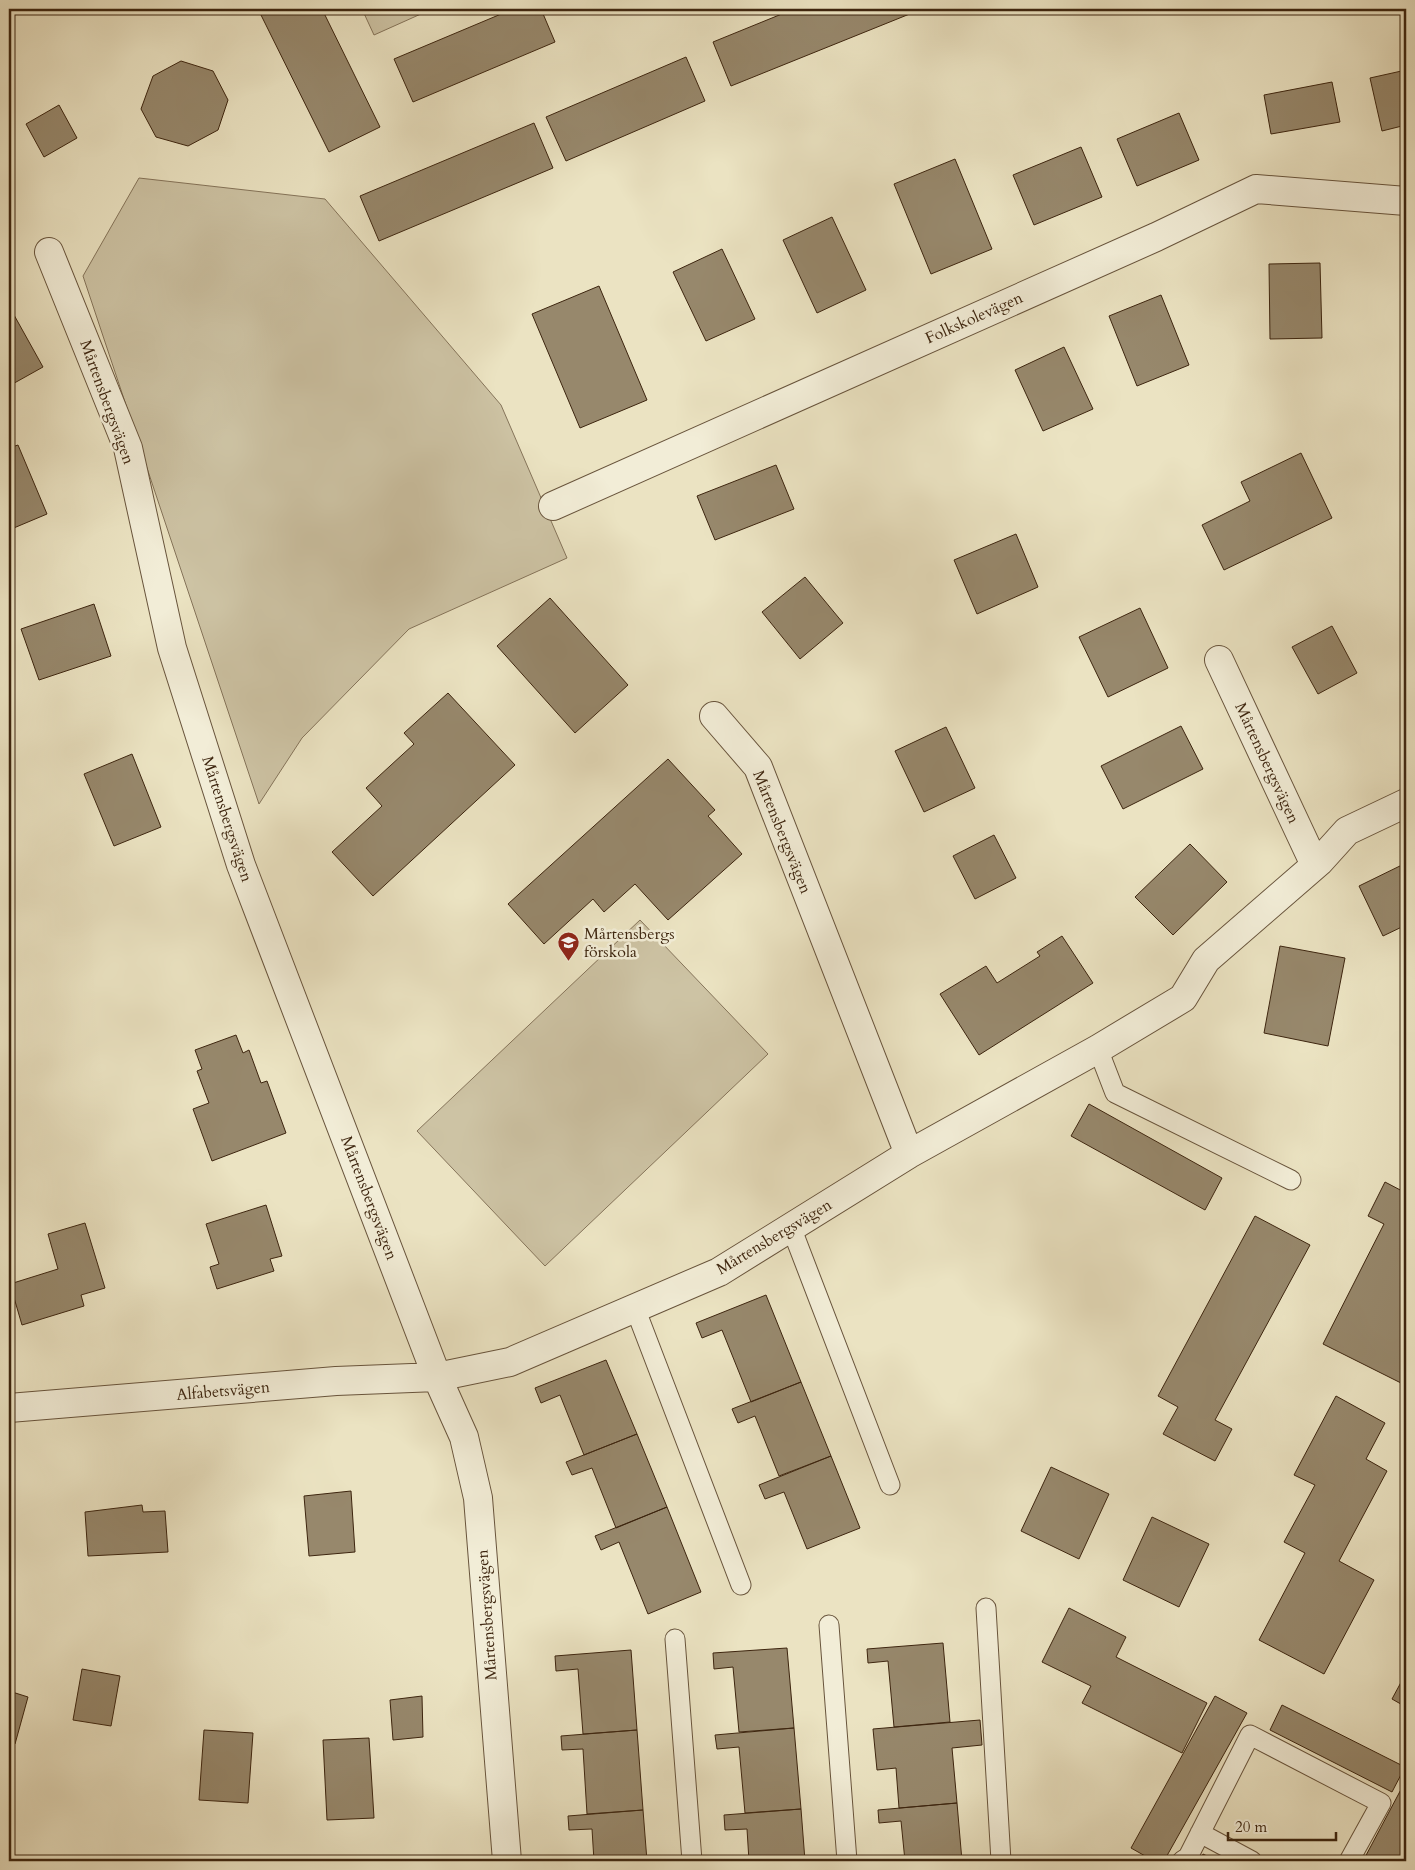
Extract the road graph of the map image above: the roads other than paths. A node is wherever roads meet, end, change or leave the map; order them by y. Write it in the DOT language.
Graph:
graph roads {
  1 [pos="1406,200"];
  2 [pos="49,252"];
  3 [pos="553,506"];
  4 [pos="1218,660"];
  5 [pos="714,716"];
  6 [pos="1406,803"];
  7 [pos="1316,866"];
  8 [pos="1098,1049"];
  9 [pos="909,1154"];
  10 [pos="1291,1180"];
  11 [pos="791,1226"];
  12 [pos="635,1308"];
  13 [pos="437,1377"];
  14 [pos="9,1408"];
  15 [pos="890,1485"];
  16 [pos="741,1585"];
  17 [pos="986,1608"];
  18 [pos="829,1625"];
  19 [pos="675,1639"];
  20 [pos="1200,1833"];
  21 [pos="507,1861"];
  22 [pos="692,1861"];
  23 [pos="846,1861"];
  24 [pos="1001,1861"];
  25 [pos="1182,1861"];
  26 [pos="1252,1861"];
  27 [pos="1350,1861"];
  1 -- 3 [label="street, Folkskolevägen"];
  2 -- 13 [label="street, Mårtensbergsvägen"];
  4 -- 7 [label="street, Mårtensbergsvägen"];
  5 -- 9 [label="street, Mårtensbergsvägen"];
  6 -- 7 [label="street, Mårtensbergsvägen"];
  7 -- 8 [label="street, Mårtensbergsvägen"];
  8 -- 9 [label="street, Mårtensbergsvägen"];
  8 -- 10 [label="lane"];
  9 -- 11 [label="street, Mårtensbergsvägen"];
  11 -- 12 [label="street, Mårtensbergsvägen"];
  11 -- 15 [label="lane"];
  12 -- 13 [label="street, Mårtensbergsvägen"];
  12 -- 16 [label="lane"];
  13 -- 14 [label="street, Alfabetsvägen"];
  13 -- 21 [label="street, Mårtensbergsvägen"];
  17 -- 24 [label="lane"];
  18 -- 23 [label="lane"];
  19 -- 22 [label="lane"];
  20 -- 25 [label="lane"];
  20 -- 26 [label="lane"];
  20 -- 27 [label="lane"];
}
